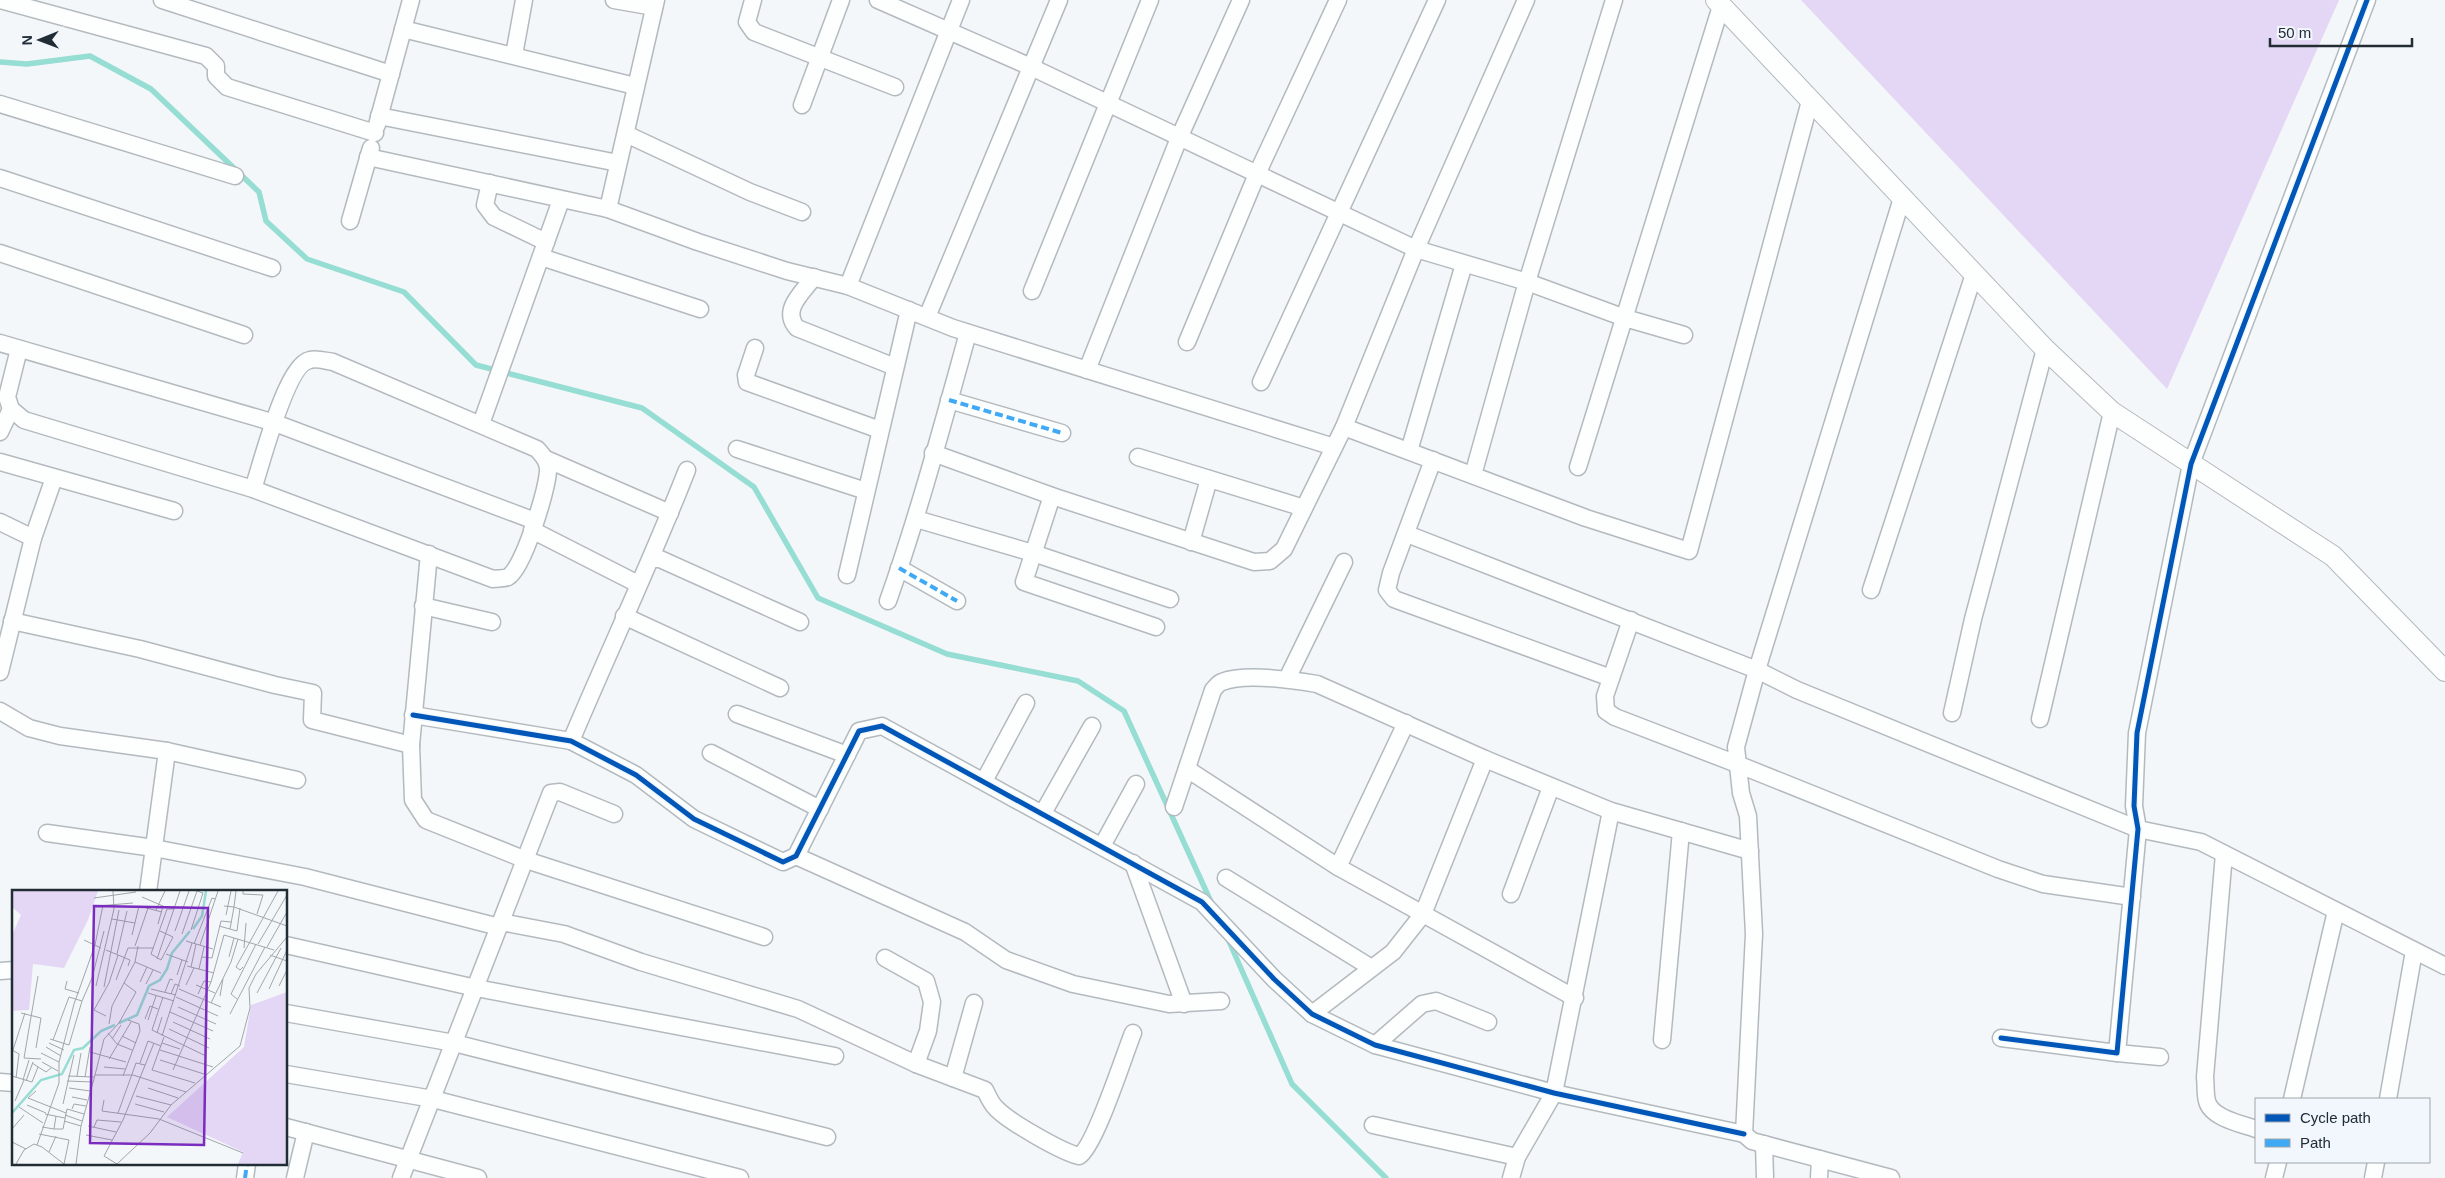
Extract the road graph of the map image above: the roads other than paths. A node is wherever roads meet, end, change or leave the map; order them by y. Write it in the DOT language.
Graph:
graph roads {
  1 [pos="0,0"];
  2 [pos="162,0"];
  3 [pos="411,0"];
  4 [pos="524,0"];
  5 [pos="614,0"];
  6 [pos="753,0"];
  7 [pos="841,0"];
  8 [pos="878,0"];
  9 [pos="961,0"];
  10 [pos="1059,0"];
  11 [pos="1150,0"];
  12 [pos="1241,0"];
  13 [pos="1338,0"];
  14 [pos="1436,0"];
  15 [pos="1526,0"];
  16 [pos="1614,0"];
  17 [pos="2366,0"];
  18 [pos="655,3"];
  19 [pos="1718,3"];
  20 [pos="403,29"];
  21 [pos="949,32"];
  22 [pos="514,55"];
  23 [pos="819,58"];
  24 [pos="1031,67"];
  25 [pos="391,74"];
  26 [pos="636,86"];
  27 [pos="896,87"];
  28 [pos="1810,100"];
  29 [pos="0,104"];
  30 [pos="1107,104"];
  31 [pos="802,105"];
  32 [pos="379,116"];
  33 [pos="375,133"];
  34 [pos="626,134"];
  35 [pos="1179,138"];
  36 [pos="368,157"];
  37 [pos="618,163"];
  38 [pos="1257,174"];
  39 [pos="235,176"];
  40 [pos="0,178"];
  41 [pos="490,183"];
  42 [pos="1902,198"];
  43 [pos="562,200"];
  44 [pos="608,209"];
  45 [pos="802,212"];
  46 [pos="1338,212"];
  47 [pos="350,221"];
  48 [pos="1416,249"];
  49 [pos="543,250"];
  50 [pos="0,253"];
  51 [pos="1464,264"];
  52 [pos="272,268"];
  53 [pos="1974,274"];
  54 [pos="814,277"];
  55 [pos="1527,282"];
  56 [pos="848,286"];
  57 [pos="1032,291"];
  58 [pos="700,309"];
  59 [pos="909,310"];
  60 [pos="927,317"];
  61 [pos="1625,318"];
  62 [pos="968,333"];
  63 [pos="244,335"];
  64 [pos="1684,335"];
  65 [pos="1187,342"];
  66 [pos="0,343"];
  67 [pos="755,348"];
  68 [pos="19,349"];
  69 [pos="2045,349"];
  70 [pos="895,367"];
  71 [pos="1087,370"];
  72 [pos="1261,382"];
  73 [pos="949,400"];
  74 [pos="11,409"];
  75 [pos="2112,412"];
  76 [pos="275,422"];
  77 [pos="481,424"];
  78 [pos="1344,427"];
  79 [pos="880,430"];
  80 [pos="0,432"];
  81 [pos="1062,433"];
  82 [pos="1334,448"];
  83 [pos="737,449"];
  84 [pos="1409,451"];
  85 [pos="933,453"];
  86 [pos="1138,457"];
  87 [pos="546,459"];
  88 [pos="1433,460"];
  89 [pos="0,462"];
  90 [pos="2191,464"];
  91 [pos="1578,467"];
  92 [pos="687,470"];
  93 [pos="1473,475"];
  94 [pos="54,478"];
  95 [pos="1209,479"];
  96 [pos="253,489"];
  97 [pos="866,491"];
  98 [pos="1052,496"];
  99 [pos="1304,508"];
  100 [pos="174,512"];
  101 [pos="670,513"];
  102 [pos="916,520"];
  103 [pos="0,522"];
  104 [pos="533,526"];
  105 [pos="1407,534"];
  106 [pos="33,538"];
  107 [pos="1191,542"];
  108 [pos="428,554"];
  109 [pos="1033,554"];
  110 [pos="652,559"];
  111 [pos="1344,562"];
  112 [pos="899,568"];
  113 [pos="848,575"];
  114 [pos="638,584"];
  115 [pos="1871,590"];
  116 [pos="1170,599"];
  117 [pos="888,601"];
  118 [pos="958,601"];
  119 [pos="424,606"];
  120 [pos="624,616"];
  121 [pos="1631,620"];
  122 [pos="12,621"];
  123 [pos="492,622"];
  124 [pos="800,622"];
  125 [pos="1156,627"];
  126 [pos="1757,670"];
  127 [pos="0,672"];
  128 [pos="2445,672"];
  129 [pos="1611,678"];
  130 [pos="1287,679"];
  131 [pos="780,688"];
  132 [pos="1026,703"];
  133 [pos="0,710"];
  134 [pos="1952,713"];
  135 [pos="737,714"];
  136 [pos="413,715"];
  137 [pos="2040,719"];
  138 [pos="1406,724"];
  139 [pos="1092,726"];
  140 [pos="571,742"];
  141 [pos="412,745"];
  142 [pos="167,751"];
  143 [pos="712,754"];
  144 [pos="846,755"];
  145 [pos="1485,759"];
  146 [pos="1737,764"];
  147 [pos="1187,769"];
  148 [pos="298,780"];
  149 [pos="984,781"];
  150 [pos="1136,784"];
  151 [pos="1551,787"];
  152 [pos="1174,807"];
  153 [pos="820,809"];
  154 [pos="1612,811"];
  155 [pos="1043,813"];
  156 [pos="614,814"];
  157 [pos="2138,829"];
  158 [pos="1682,831"];
  159 [pos="47,834"];
  160 [pos="1102,846"];
  161 [pos="154,848"];
  162 [pos="1750,851"];
  163 [pos="2224,854"];
  164 [pos="796,856"];
  165 [pos="526,860"];
  166 [pos="1133,863"];
  167 [pos="1338,867"];
  168 [pos="1226,878"];
  169 [pos="148,890"];
  170 [pos="1510,894"];
  171 [pos="2132,897"];
  172 [pos="2336,911"];
  173 [pos="1423,914"];
  174 [pos="500,925"];
  175 [pos="764,937"];
  176 [pos="288,945"];
  177 [pos="2414,950"];
  178 [pos="885,958"];
  179 [pos="2445,966"];
  180 [pos="1370,967"];
  181 [pos="476,988"];
  182 [pos="1574,998"];
  183 [pos="1221,1001"];
  184 [pos="974,1003"];
  185 [pos="1184,1004"];
  186 [pos="288,1013"];
  187 [pos="1312,1014"];
  188 [pos="1488,1022"];
  189 [pos="1133,1033"];
  190 [pos="2001,1038"];
  191 [pos="1662,1040"];
  192 [pos="454,1043"];
  193 [pos="1375,1045"];
  194 [pos="2117,1053"];
  195 [pos="835,1056"];
  196 [pos="2160,1057"];
  197 [pos="916,1064"];
  198 [pos="288,1074"];
  199 [pos="953,1078"];
  200 [pos="1554,1093"];
  201 [pos="2292,1098"];
  202 [pos="2388,1098"];
  203 [pos="433,1099"];
  204 [pos="1373,1125"];
  205 [pos="288,1128"];
  206 [pos="2255,1129"];
  207 [pos="306,1132"];
  208 [pos="1744,1134"];
  209 [pos="827,1137"];
  210 [pos="1764,1144"];
  211 [pos="1517,1157"];
  212 [pos="410,1159"];
  213 [pos="1820,1159"];
  214 [pos="2278,1163"];
  215 [pos="2376,1163"];
  216 [pos="294,1178"];
  217 [pos="401,1178"];
  218 [pos="478,1178"];
  219 [pos="740,1178"];
  220 [pos="1511,1178"];
  221 [pos="1765,1178"];
  222 [pos="1820,1178"];
  223 [pos="1892,1178"];
  224 [pos="2274,1178"];
  225 [pos="2373,1178"];
  1 -- 33 [label="street"];
  2 -- 25 [label="street"];
  3 -- 20 [label="street"];
  4 -- 22 [label="street"];
  5 -- 18 [label="street"];
  6 -- 23 [label="street"];
  7 -- 23 [label="street"];
  8 -- 21 [label="street"];
  9 -- 21 [label="street"];
  10 -- 24 [label="street"];
  11 -- 30 [label="street"];
  12 -- 35 [label="street"];
  13 -- 38 [label="street"];
  14 -- 46 [label="street"];
  15 -- 48 [label="street"];
  16 -- 55 [label="street"];
  17 -- 90 [label="street"];
  18 -- 26 [label="street"];
  19 -- 28 [label="street"];
  19 -- 61 [label="street"];
  20 -- 22 [label="street"];
  20 -- 25 [label="street"];
  21 -- 24 [label="street"];
  21 -- 56 [label="street"];
  22 -- 26 [label="street"];
  23 -- 27 [label="street"];
  23 -- 31 [label="street"];
  24 -- 30 [label="street"];
  24 -- 60 [label="street"];
  25 -- 32 [label="street"];
  26 -- 34 [label="street"];
  28 -- 42 [label="street"];
  28 -- 93 [label="street"];
  29 -- 39 [label="street"];
  30 -- 35 [label="street"];
  30 -- 57 [label="street"];
  32 -- 33 [label="street"];
  32 -- 37 [label="street"];
  33 -- 36 [label="street"];
  34 -- 37 [label="street"];
  34 -- 45 [label="street"];
  35 -- 38 [label="street"];
  35 -- 71 [label="street"];
  36 -- 41 [label="street"];
  36 -- 47 [label="street"];
  37 -- 44 [label="street"];
  38 -- 46 [label="street"];
  38 -- 65 [label="street"];
  40 -- 52 [label="street"];
  41 -- 43 [label="street"];
  41 -- 49 [label="street"];
  42 -- 53 [label="street"];
  42 -- 126 [label="street"];
  43 -- 44 [label="street"];
  43 -- 49 [label="street"];
  44 -- 54 [label="street"];
  46 -- 48 [label="street"];
  46 -- 72 [label="street"];
  48 -- 51 [label="street"];
  48 -- 78 [label="street"];
  49 -- 58 [label="street"];
  49 -- 77 [label="street"];
  50 -- 63 [label="street"];
  51 -- 55 [label="street"];
  51 -- 84 [label="street"];
  53 -- 69 [label="street"];
  53 -- 115 [label="street"];
  54 -- 56 [label="street"];
  54 -- 70 [label="street"];
  55 -- 61 [label="street"];
  55 -- 93 [label="street"];
  56 -- 59 [label="street"];
  59 -- 60 [label="street"];
  59 -- 70 [label="street"];
  60 -- 62 [label="street"];
  61 -- 64 [label="street"];
  61 -- 91 [label="street"];
  62 -- 71 [label="street"];
  62 -- 73 [label="street"];
  66 -- 68 [label="street"];
  67 -- 79 [label="street"];
  68 -- 74 [label="street"];
  68 -- 76 [label="street"];
  69 -- 75 [label="street"];
  69 -- 134 [label="street"];
  70 -- 79 [label="street"];
  71 -- 82 [label="street"];
  73 -- 81 [label="street"];
  73 -- 85 [label="street"];
  74 -- 80 [label="street"];
  74 -- 96 [label="street"];
  75 -- 90 [label="street"];
  75 -- 137 [label="street"];
  76 -- 77 [label="street"];
  76 -- 96 [label="street"];
  76 -- 104 [label="street"];
  77 -- 87 [label="street"];
  78 -- 82 [label="street"];
  78 -- 84 [label="street"];
  79 -- 97 [label="street"];
  82 -- 99 [label="street"];
  83 -- 97 [label="street"];
  84 -- 88 [label="street"];
  85 -- 98 [label="street"];
  85 -- 102 [label="street"];
  86 -- 95 [label="street"];
  87 -- 101 [label="street"];
  87 -- 104 [label="street"];
  88 -- 93 [label="street"];
  88 -- 105 [label="street"];
  89 -- 94 [label="street"];
  90 -- 128 [label="street"];
  90 -- 157 [label="street"];
  92 -- 101 [label="street"];
  94 -- 100 [label="street"];
  94 -- 106 [label="street"];
  95 -- 99 [label="street"];
  95 -- 107 [label="street"];
  96 -- 108 [label="street"];
  97 -- 113 [label="street"];
  98 -- 107 [label="street"];
  98 -- 109 [label="street"];
  99 -- 107 [label="street"];
  101 -- 110 [label="street"];
  102 -- 109 [label="street"];
  102 -- 112 [label="street"];
  103 -- 106 [label="street"];
  104 -- 108 [label="street"];
  104 -- 114 [label="street"];
  105 -- 121 [label="street"];
  105 -- 129 [label="street"];
  106 -- 122 [label="street"];
  108 -- 119 [label="street"];
  109 -- 116 [label="street"];
  109 -- 125 [label="street"];
  110 -- 114 [label="street"];
  110 -- 124 [label="street"];
  111 -- 130 [label="street"];
  112 -- 117 [label="street"];
  112 -- 118 [label="street"];
  114 -- 120 [label="street"];
  119 -- 123 [label="street"];
  119 -- 136 [label="street"];
  120 -- 131 [label="street"];
  120 -- 140 [label="street"];
  121 -- 126 [label="street"];
  121 -- 129 [label="street"];
  122 -- 127 [label="street"];
  122 -- 141 [label="street"];
  126 -- 146 [label="street"];
  126 -- 157 [label="street"];
  129 -- 146 [label="street"];
  130 -- 138 [label="street"];
  130 -- 147 [label="street"];
  132 -- 149 [label="street"];
  133 -- 142 [label="street"];
  135 -- 144 [label="street"];
  136 -- 140 [label="street"];
  136 -- 141 [label="street"];
  138 -- 145 [label="street"];
  138 -- 167 [label="street"];
  139 -- 155 [label="street"];
  140 -- 164 [label="street"];
  141 -- 165 [label="street"];
  142 -- 148 [label="street"];
  142 -- 161 [label="street"];
  143 -- 153 [label="street"];
  144 -- 149 [label="street"];
  144 -- 153 [label="street"];
  145 -- 151 [label="street"];
  145 -- 173 [label="street"];
  146 -- 162 [label="street"];
  146 -- 171 [label="street"];
  147 -- 152 [label="street"];
  147 -- 167 [label="street"];
  149 -- 155 [label="street"];
  150 -- 160 [label="street"];
  151 -- 154 [label="street"];
  151 -- 170 [label="street"];
  153 -- 164 [label="street"];
  154 -- 158 [label="street"];
  154 -- 182 [label="street"];
  155 -- 160 [label="street"];
  156 -- 165 [label="street"];
  157 -- 163 [label="street"];
  157 -- 171 [label="street"];
  158 -- 162 [label="street"];
  158 -- 191 [label="street"];
  159 -- 161 [label="street"];
  160 -- 166 [label="street"];
  161 -- 169 [label="street"];
  161 -- 174 [label="street"];
  162 -- 208 [label="street"];
  163 -- 172 [label="street"];
  163 -- 206 [label="street"];
  164 -- 185 [label="street"];
  165 -- 174 [label="street"];
  165 -- 175 [label="street"];
  166 -- 185 [label="street"];
  166 -- 187 [label="street"];
  167 -- 173 [label="street"];
  168 -- 180 [label="street"];
  171 -- 194 [label="street"];
  172 -- 177 [label="street"];
  172 -- 201 [label="street"];
  173 -- 180 [label="street"];
  173 -- 182 [label="street"];
  174 -- 181 [label="street"];
  174 -- 197 [label="street"];
  176 -- 181 [label="street"];
  177 -- 179 [label="street"];
  177 -- 202 [label="street"];
  178 -- 197 [label="street"];
  180 -- 187 [label="street"];
  181 -- 192 [label="street"];
  181 -- 195 [label="street"];
  182 -- 200 [label="street"];
  183 -- 185 [label="street"];
  184 -- 199 [label="street"];
  186 -- 192 [label="street"];
  187 -- 193 [label="street"];
  188 -- 193 [label="street"];
  189 -- 199 [label="street"];
  190 -- 194 [label="street"];
  192 -- 203 [label="street"];
  192 -- 209 [label="street"];
  193 -- 200 [label="street"];
  194 -- 196 [label="street"];
  197 -- 199 [label="street"];
  198 -- 203 [label="street"];
  200 -- 208 [label="street"];
  200 -- 211 [label="street"];
  203 -- 212 [label="street"];
  203 -- 219 [label="street"];
  204 -- 211 [label="street"];
  205 -- 207 [label="street"];
  207 -- 212 [label="street"];
  207 -- 216 [label="street"];
  208 -- 210 [label="street"];
  210 -- 213 [label="street"];
  210 -- 221 [label="street"];
  211 -- 220 [label="street"];
  212 -- 217 [label="street"];
  212 -- 218 [label="street"];
  213 -- 222 [label="street"];
  213 -- 223 [label="street"];
  214 -- 224 [label="street"];
  215 -- 225 [label="street"];
}
